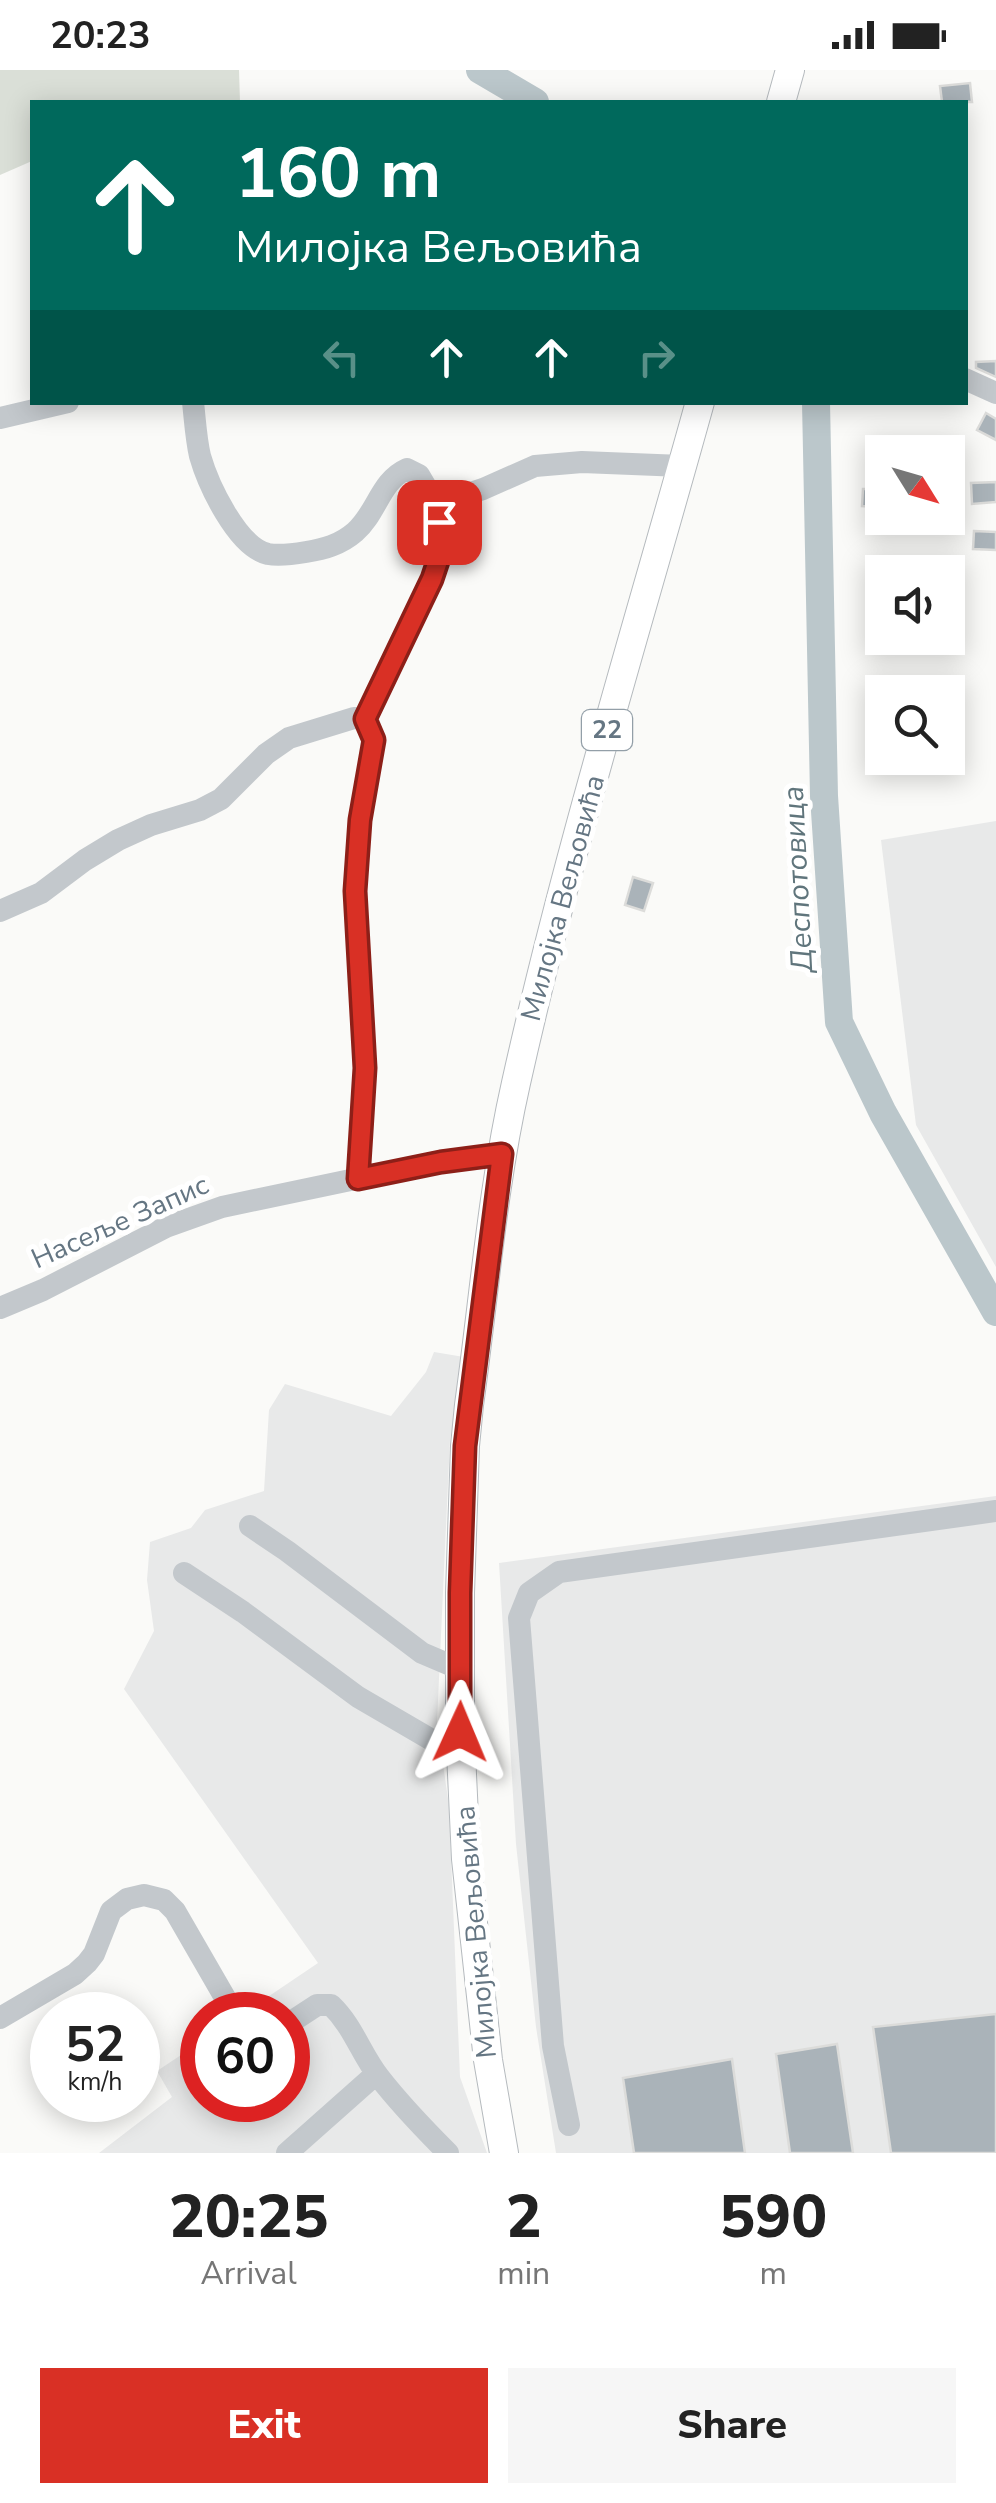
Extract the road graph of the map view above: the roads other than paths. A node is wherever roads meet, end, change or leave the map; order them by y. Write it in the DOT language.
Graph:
graph roads {
  1 [pos="790,70"];
  2 [pos="782,100"];
  3 [pos="968,380"];
  4 [pos="996,393"];
  5 [pos="55,405"];
  6 [pos="193,405"];
  7 [pos="699,405"];
  8 [pos="0,418"];
  9 [pos="682,466"];
  10 [pos="442,514"];
  11 [pos="365,719"];
  12 [pos="0,911"];
  13 [pos="502,1154"];
  14 [pos="358,1179"];
  15 [pos="0,1308"];
  16 [pos="996,1511"];
  17 [pos="250,1526"];
  18 [pos="184,1573"];
  19 [pos="462,1670"];
  20 [pos="461,1757"];
  21 [pos="222,1992"];
  22 [pos="310,2009"];
  23 [pos="0,2018"];
  24 [pos="376,2074"];
  25 [pos="568,2125"];
  26 [pos="287,2153"];
  27 [pos="448,2153"];
  28 [pos="504,2153"];
  1 -- 2 [label="main road"];
  3 -- 4 [label="street"];
  5 -- 8 [label="street"];
  6 -- 10 [label="street"];
  7 -- 9 [label="main road, Милојка Вељовића / 22"];
  9 -- 10 [label="street"];
  9 -- 13 [label="main road, Милојка Вељовића / 22"];
  10 -- 11 [label="street"];
  11 -- 12 [label="street"];
  11 -- 14 [label="street"];
  13 -- 14 [label="street, Насеље Запис"];
  13 -- 19 [label="main road, Милојка Вељовића / 22"];
  14 -- 15 [label="street, Насеље Запис"];
  16 -- 25 [label="street"];
  17 -- 19 [label="street"];
  18 -- 20 [label="street"];
  19 -- 20 [label="main road, Милојка Вељовића / 22"];
  20 -- 28 [label="main road, Милојка Вељовића / 22"];
  21 -- 23 [label="street"];
  22 -- 24 [label="street"];
  24 -- 26 [label="street"];
  24 -- 27 [label="street"];
}
